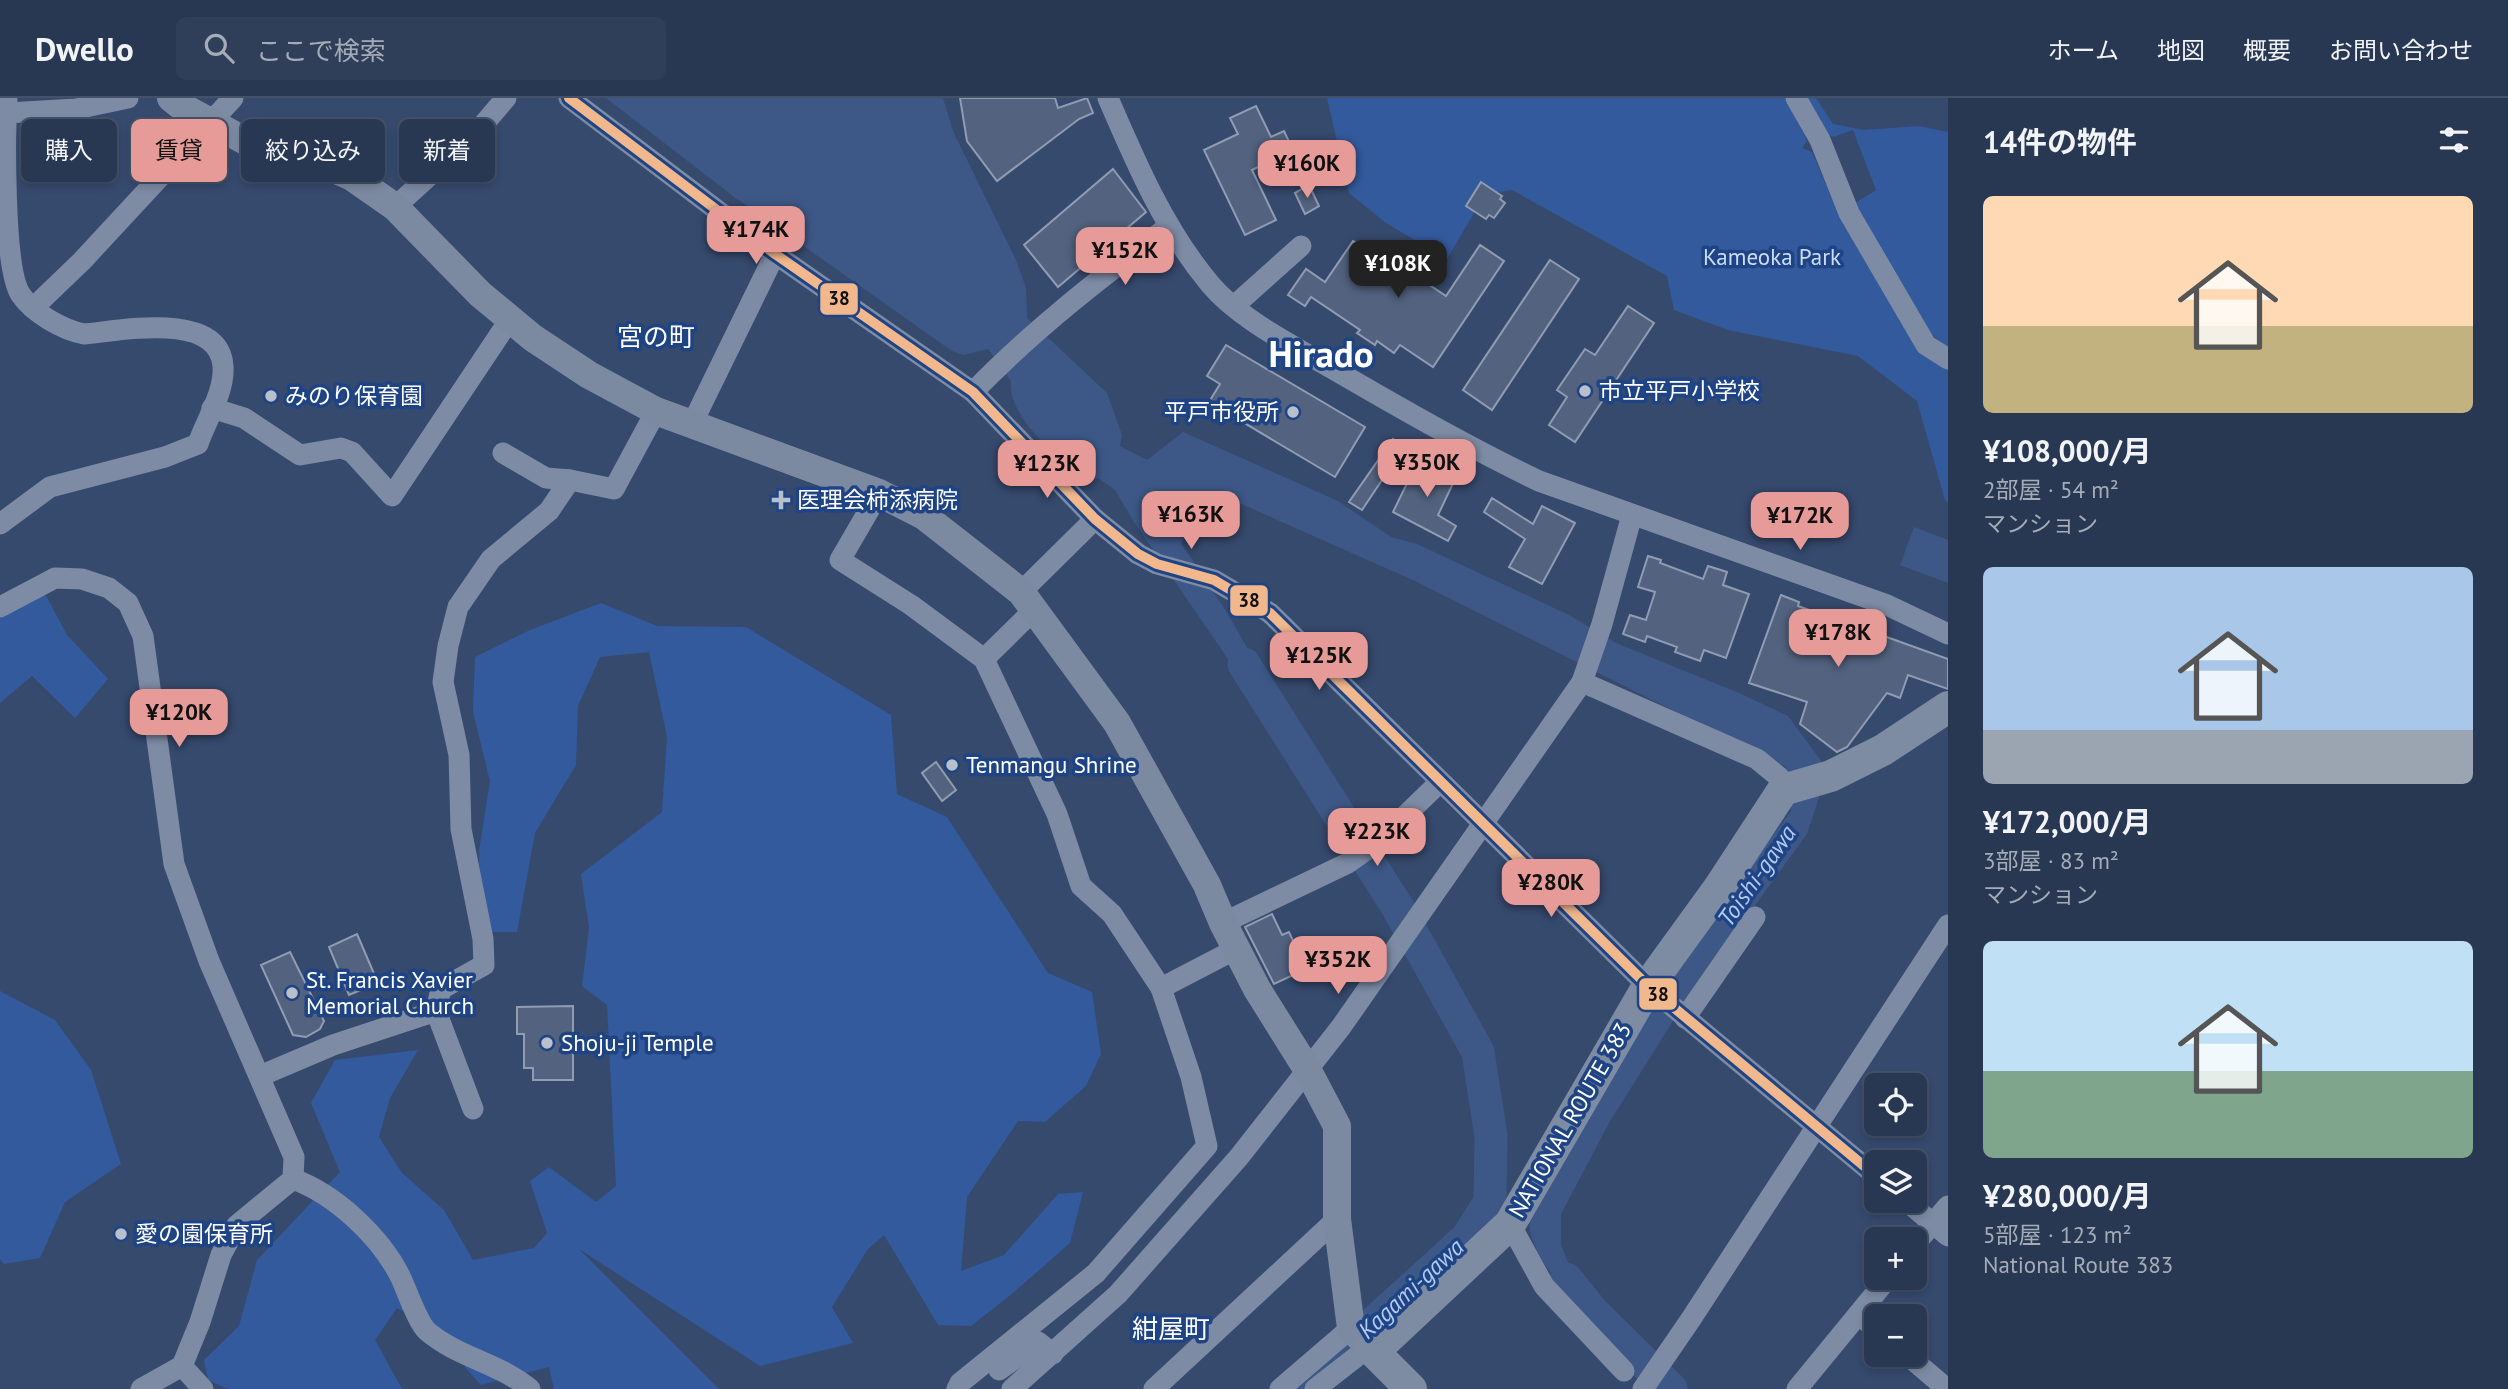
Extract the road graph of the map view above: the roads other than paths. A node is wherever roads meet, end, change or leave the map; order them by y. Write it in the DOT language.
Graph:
graph roads {
  1 [pos="128,98"];
  2 [pos="171,98"];
  3 [pos="233,98"];
  4 [pos="506,98"];
  5 [pos="569,98"];
  6 [pos="1108,98"];
  7 [pos="1796,98"];
  8 [pos="7,106"];
  9 [pos="205,119"];
  10 [pos="214,119"];
  11 [pos="227,131"];
  12 [pos="154,182"];
  13 [pos="396,206"];
  14 [pos="1168,227"];
  15 [pos="1301,246"];
  16 [pos="775,254"];
  17 [pos="1234,306"];
  18 [pos="33,308"];
  19 [pos="510,319"];
  20 [pos="1948,359"];
  21 [pos="973,392"];
  22 [pos="212,408"];
  23 [pos="656,411"];
  24 [pos="691,426"];
  25 [pos="503,453"];
  26 [pos="570,480"];
  27 [pos="879,493"];
  28 [pos="1632,515"];
  29 [pos="1094,519"];
  30 [pos="0,524"];
  31 [pos="1028,601"];
  32 [pos="0,607"];
  33 [pos="1948,634"];
  34 [pos="984,659"];
  35 [pos="1582,682"];
  36 [pos="1948,708"];
  37 [pos="1440,782"];
  38 [pos="1783,790"];
  39 [pos="1485,823"];
  40 [pos="1755,917"];
  41 [pos="1223,923"];
  42 [pos="1948,925"];
  43 [pos="1237,949"];
  44 [pos="1647,986"];
  45 [pos="1161,988"];
  46 [pos="436,1011"];
  47 [pos="1683,1016"];
  48 [pos="1307,1069"];
  49 [pos="260,1076"];
  50 [pos="473,1109"];
  51 [pos="1817,1126"];
  52 [pos="1864,1166"];
  53 [pos="293,1179"];
  54 [pos="1948,1206"];
  55 [pos="1920,1213"];
  56 [pos="1337,1219"];
  57 [pos="1510,1224"];
  58 [pos="1940,1230"];
  59 [pos="1879,1290"];
  60 [pos="1859,1315"];
  61 [pos="1864,1319"];
  62 [pos="1360,1337"];
  63 [pos="1053,1354"];
  64 [pos="182,1366"];
  65 [pos="1921,1367"];
  66 [pos="1624,1371"];
  67 [pos="141,1389"];
  68 [pos="203,1389"];
  69 [pos="530,1389"];
  70 [pos="957,1389"];
  71 [pos="976,1389"];
  72 [pos="1012,1389"];
  73 [pos="1154,1389"];
  74 [pos="1280,1389"];
  75 [pos="1315,1389"];
  76 [pos="1411,1389"];
  77 [pos="1643,1389"];
  78 [pos="1797,1389"];
  79 [pos="1947,1389"];
  1 -- 8 [label="street"];
  2 -- 9 [label="main road"];
  3 -- 10 [label="street"];
  4 -- 13 [label="street"];
  5 -- 16 [label="street"];
  6 -- 14 [label="street"];
  7 -- 20 [label="street"];
  8 -- 18 [label="street"];
  11 -- 13 [label="main road"];
  12 -- 18 [label="street"];
  13 -- 19 [label="main road"];
  14 -- 17 [label="street"];
  14 -- 21 [label="street"];
  15 -- 17 [label="street"];
  16 -- 21 [label="street"];
  16 -- 24 [label="street"];
  17 -- 28 [label="street"];
  18 -- 22 [label="street"];
  19 -- 22 [label="street"];
  19 -- 23 [label="main road"];
  21 -- 29 [label="street"];
  22 -- 30 [label="street"];
  23 -- 24 [label="main road"];
  23 -- 26 [label="street"];
  24 -- 27 [label="main road"];
  25 -- 26 [label="street"];
  26 -- 46 [label="street"];
  27 -- 31 [label="main road"];
  27 -- 34 [label="street"];
  28 -- 33 [label="street"];
  28 -- 35 [label="street"];
  29 -- 31 [label="street"];
  29 -- 37 [label="street"];
  31 -- 34 [label="street"];
  31 -- 41 [label="main road"];
  32 -- 49 [label="street"];
  34 -- 45 [label="street"];
  35 -- 38 [label="street"];
  35 -- 39 [label="street"];
  36 -- 38 [label="highway"];
  37 -- 39 [label="street"];
  37 -- 41 [label="street"];
  38 -- 44 [label="highway, NATIONAL ROUTE 383"];
  39 -- 44 [label="street"];
  39 -- 48 [label="street"];
  40 -- 47 [label="street"];
  41 -- 43 [label="main road"];
  42 -- 51 [label="street"];
  43 -- 45 [label="street"];
  43 -- 48 [label="main road"];
  44 -- 47 [label="street"];
  44 -- 57 [label="highway, NATIONAL ROUTE 383"];
  45 -- 70 [label="street"];
  46 -- 49 [label="street"];
  46 -- 50 [label="street"];
  47 -- 51 [label="street"];
  48 -- 56 [label="main road"];
  48 -- 63 [label="street"];
  49 -- 53 [label="street"];
  51 -- 52 [label="street"];
  51 -- 77 [label="street"];
  53 -- 64 [label="street"];
  53 -- 69 [label="street"];
  54 -- 58 [label="street"];
  55 -- 58 [label="street"];
  56 -- 62 [label="main road"];
  56 -- 73 [label="street"];
  57 -- 62 [label="highway, NATIONAL ROUTE 383"];
  57 -- 66 [label="street"];
  59 -- 60 [label="street"];
  60 -- 61 [label="street"];
  60 -- 78 [label="street"];
  62 -- 74 [label="street"];
  62 -- 75 [label="street"];
  62 -- 76 [label="highway"];
  63 -- 71 [label="street"];
  63 -- 72 [label="street"];
  64 -- 67 [label="street"];
  64 -- 68 [label="street"];
  65 -- 79 [label="street"];
}
